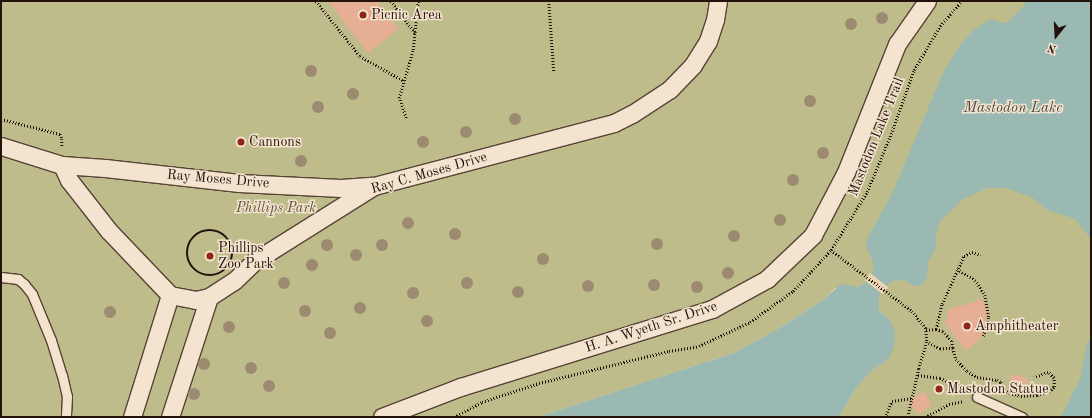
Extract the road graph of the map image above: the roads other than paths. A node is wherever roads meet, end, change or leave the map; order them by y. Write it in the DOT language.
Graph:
graph roads {
  1 [pos="718,1"];
  2 [pos="927,1"];
  3 [pos="1,146"];
  4 [pos="62,165"];
  5 [pos="374,186"];
  6 [pos="1,277"];
  7 [pos="170,295"];
  8 [pos="209,297"];
  9 [pos="977,397"];
  10 [pos="66,417"];
  11 [pos="132,417"];
  12 [pos="170,417"];
  13 [pos="382,417"];
  14 [pos="1022,417"];
  1 -- 5 [label="street, Ray C. Moses Drive"];
  2 -- 13 [label="street, H. A. Wyeth Sr. Drive"];
  3 -- 4 [label="street"];
  4 -- 5 [label="street, Ray Moses Drive"];
  4 -- 7 [label="street"];
  5 -- 8 [label="street, Ray C. Moses Drive"];
  6 -- 10 [label="lane"];
  7 -- 8 [label="street, Ray C. Moses Drive"];
  7 -- 11 [label="street"];
  8 -- 12 [label="street"];
  9 -- 14 [label="lane"];
}
